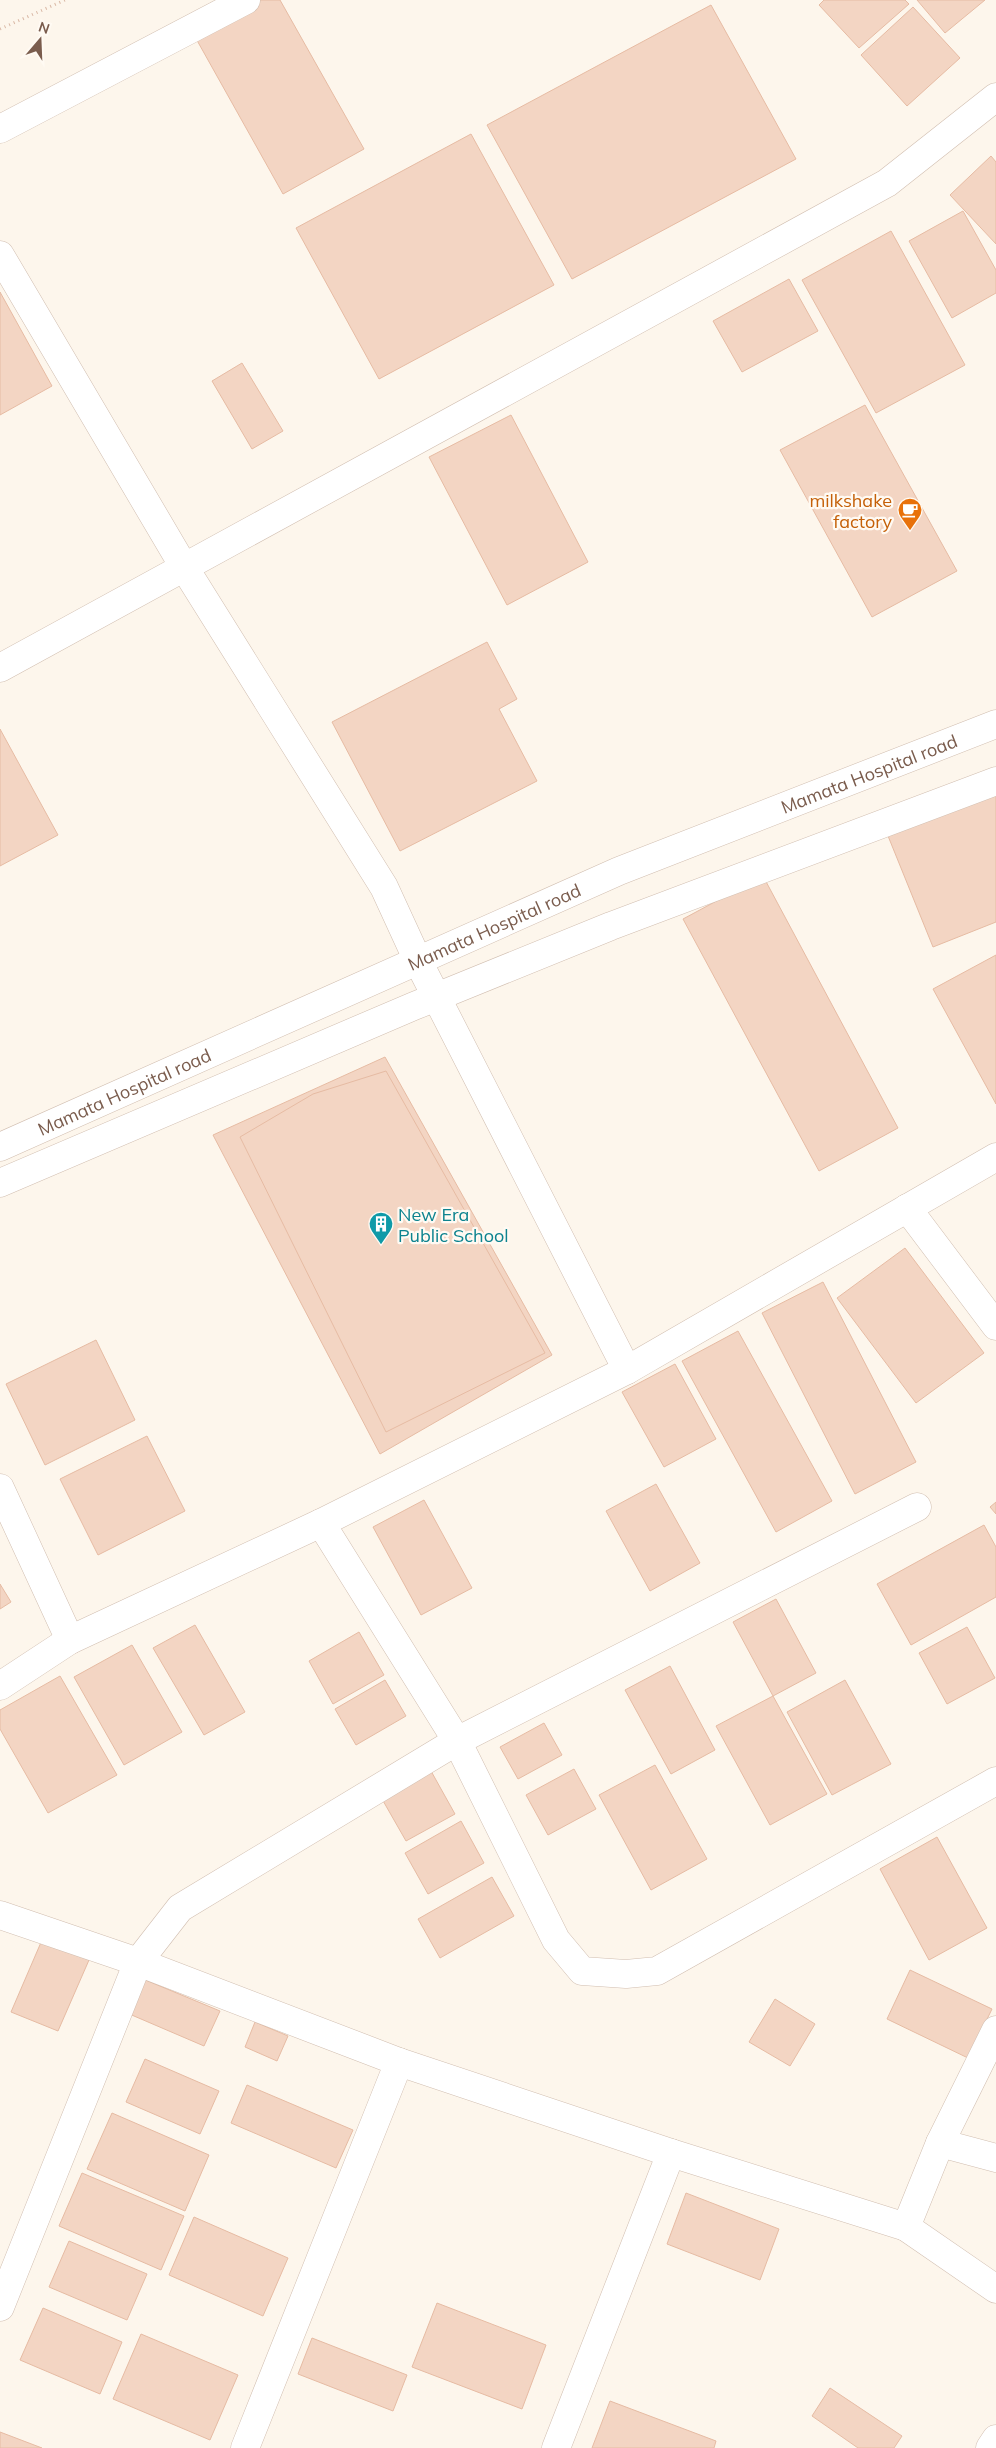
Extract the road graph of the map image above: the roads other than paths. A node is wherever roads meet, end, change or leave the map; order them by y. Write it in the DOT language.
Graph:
graph roads {
  1 [pos="246,0"];
  2 [pos="996,97"];
  3 [pos="0,129"];
  4 [pos="0,254"];
  5 [pos="184,567"];
  6 [pos="0,668"];
  7 [pos="996,724"];
  8 [pos="996,781"];
  9 [pos="418,961"];
  10 [pos="437,997"];
  11 [pos="0,1147"];
  12 [pos="996,1157"];
  13 [pos="0,1183"];
  14 [pos="907,1208"];
  15 [pos="996,1326"];
  16 [pos="627,1370"];
  17 [pos="0,1488"];
  18 [pos="917,1507"];
  19 [pos="321,1523"];
  20 [pos="70,1640"];
  21 [pos="0,1686"];
  22 [pos="457,1740"];
  23 [pos="996,1781"];
  24 [pos="0,1914"];
  25 [pos="138,1962"];
  26 [pos="996,2030"];
  27 [pos="399,2062"];
  28 [pos="940,2142"];
  29 [pos="671,2153"];
  30 [pos="996,2158"];
  31 [pos="906,2227"];
  32 [pos="996,2289"];
  33 [pos="0,2307"];
  34 [pos="996,2439"];
  35 [pos="245,2448"];
  36 [pos="556,2448"];
  37 [pos="990,2448"];
  1 -- 3 [label="street"];
  2 -- 5 [label="street"];
  4 -- 5 [label="street"];
  5 -- 6 [label="street"];
  5 -- 9 [label="street"];
  7 -- 9 [label="street, Mamata Hospital road"];
  8 -- 10 [label="street, Mamata Hospital road"];
  9 -- 10 [label="street"];
  9 -- 11 [label="street, Mamata Hospital road"];
  10 -- 13 [label="street, Mamata Hospital road"];
  10 -- 16 [label="street"];
  12 -- 14 [label="street"];
  14 -- 15 [label="street"];
  14 -- 16 [label="street"];
  16 -- 19 [label="street"];
  17 -- 20 [label="street"];
  18 -- 22 [label="street"];
  19 -- 20 [label="street"];
  19 -- 22 [label="street"];
  20 -- 21 [label="street"];
  22 -- 23 [label="street"];
  22 -- 25 [label="street"];
  24 -- 25 [label="street"];
  25 -- 27 [label="street"];
  25 -- 33 [label="street"];
  26 -- 28 [label="street"];
  27 -- 29 [label="street"];
  27 -- 35 [label="street"];
  28 -- 30 [label="street"];
  28 -- 31 [label="street"];
  29 -- 31 [label="street"];
  29 -- 36 [label="street"];
  31 -- 32 [label="street"];
  34 -- 37 [label="street"];
}
